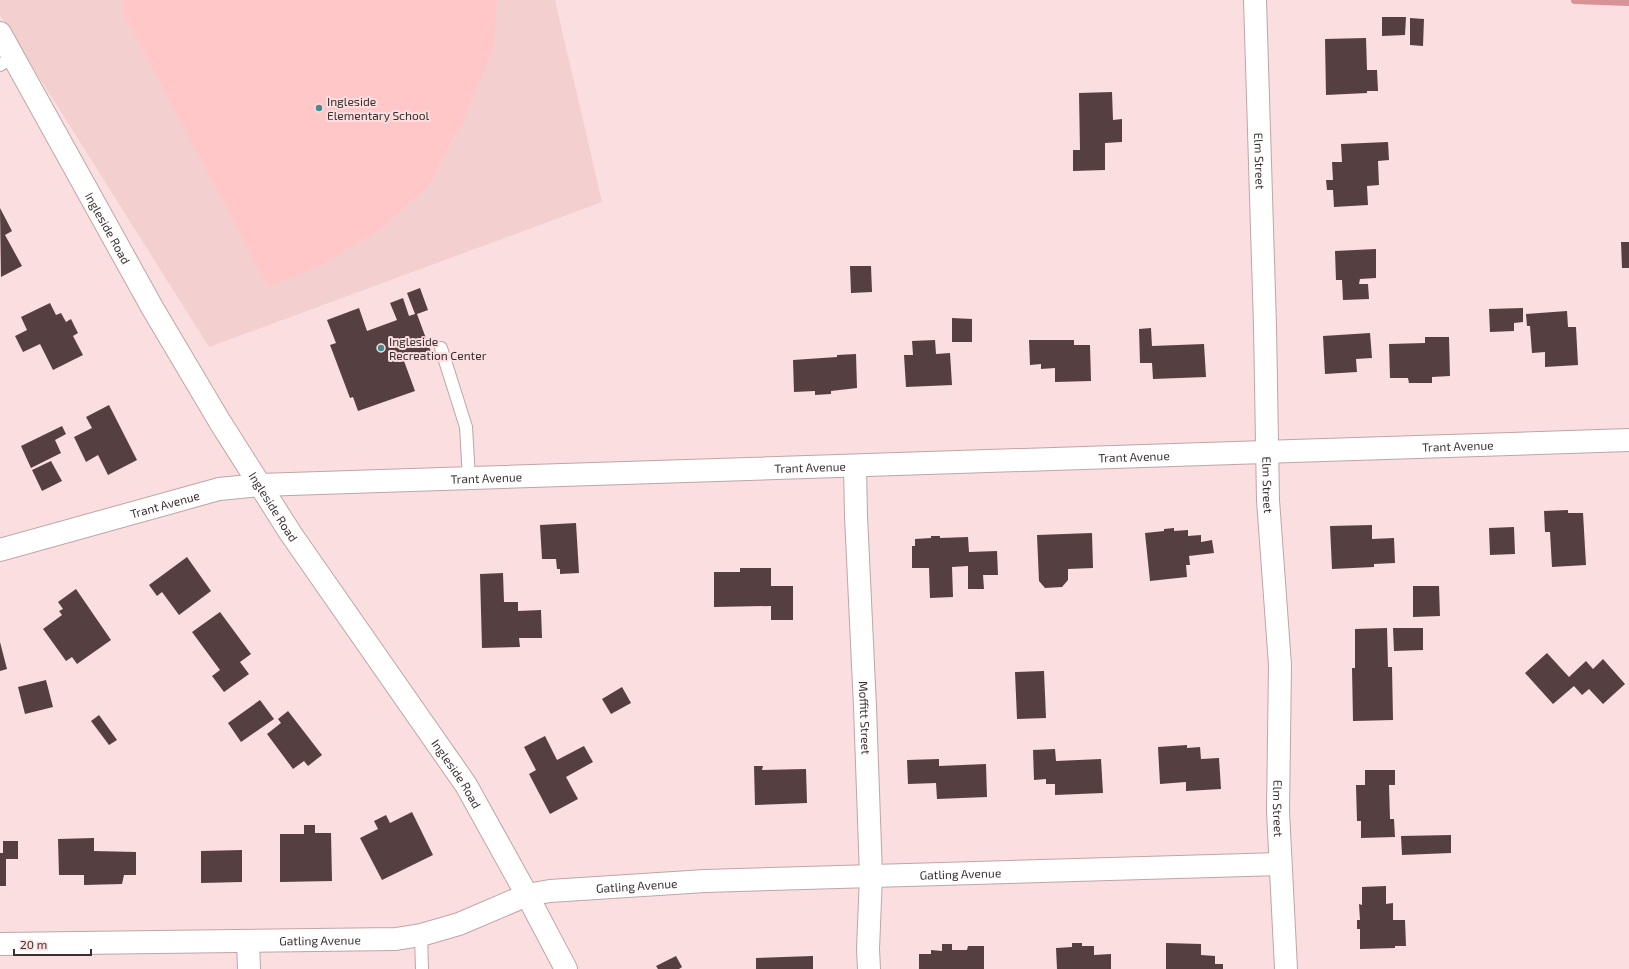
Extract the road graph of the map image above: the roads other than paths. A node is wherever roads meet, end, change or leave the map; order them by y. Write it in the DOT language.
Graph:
graph roads {
  1 [pos="1254,0"];
  2 [pos="0,33"];
  3 [pos="7,61"];
  4 [pos="441,348"];
  5 [pos="1629,440"];
  6 [pos="1267,453"];
  7 [pos="855,466"];
  8 [pos="469,479"];
  9 [pos="260,485"];
  10 [pos="0,550"];
  11 [pos="1280,864"];
  12 [pos="871,876"];
  13 [pos="527,895"];
  14 [pos="421,935"];
  15 [pos="248,941"];
  16 [pos="0,944"];
  17 [pos="249,969"];
  18 [pos="422,969"];
  19 [pos="566,969"];
  20 [pos="869,969"];
  21 [pos="1286,969"];
  1 -- 6 [label="street, Elm Street"];
  2 -- 3 [label="street, Ingleside Road"];
  3 -- 9 [label="street, Ingleside Road"];
  4 -- 8 [label="lane"];
  5 -- 6 [label="street, Trant Avenue"];
  6 -- 7 [label="street, Trant Avenue"];
  6 -- 11 [label="street, Elm Street"];
  7 -- 8 [label="street, Trant Avenue"];
  7 -- 12 [label="street, Moffitt Street"];
  8 -- 9 [label="street, Trant Avenue"];
  9 -- 10 [label="street, Trant Avenue"];
  9 -- 13 [label="street, Ingleside Road"];
  11 -- 12 [label="street, Gatling Avenue"];
  11 -- 21 [label="street, Elm Street"];
  12 -- 13 [label="street, Gatling Avenue"];
  12 -- 20 [label="street, Moffitt Street"];
  13 -- 14 [label="street, Gatling Avenue"];
  13 -- 19 [label="street, Ingleside Road"];
  14 -- 15 [label="street, Gatling Avenue"];
  14 -- 18 [label="lane"];
  15 -- 16 [label="street, Gatling Avenue"];
  15 -- 17 [label="street"];
}
